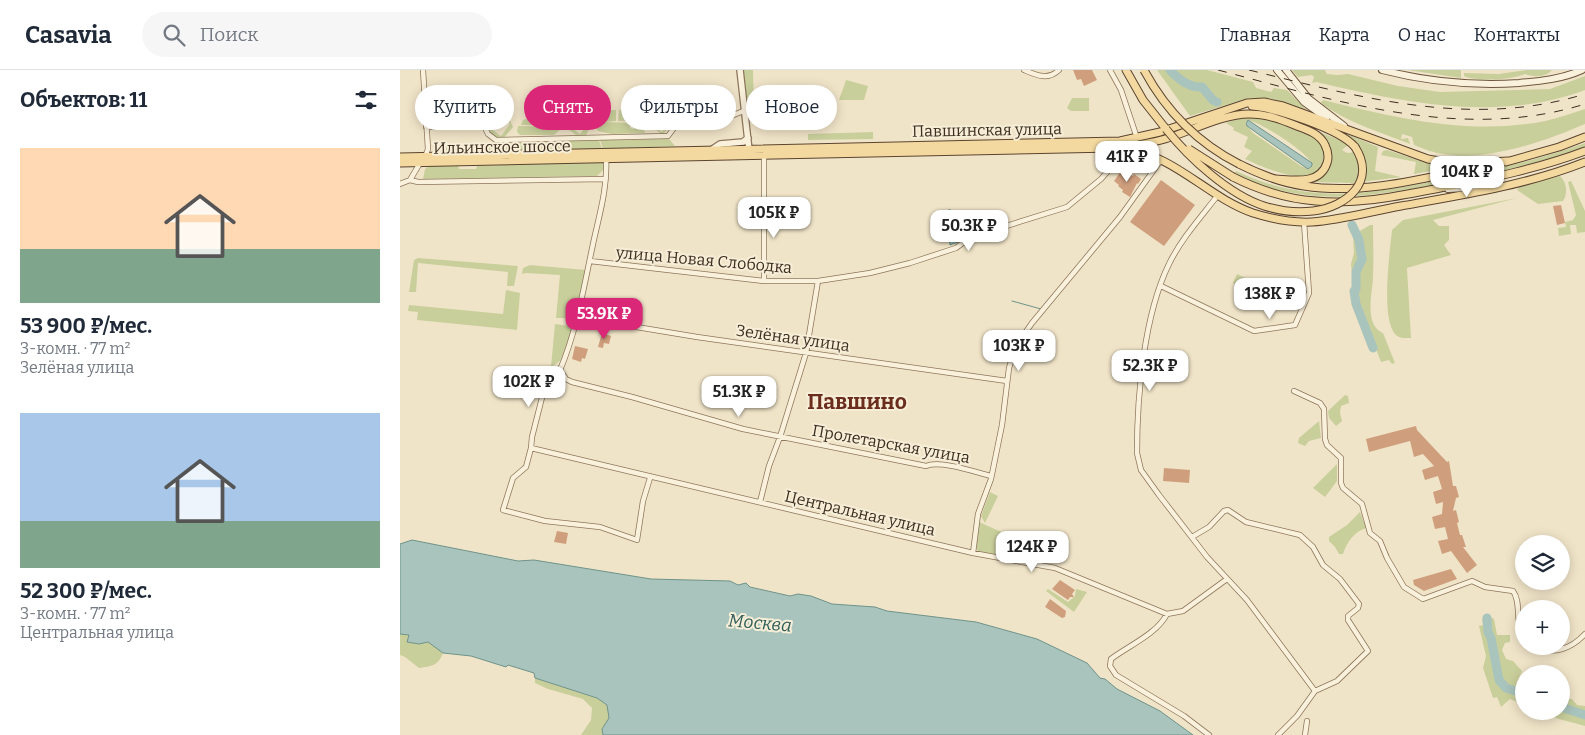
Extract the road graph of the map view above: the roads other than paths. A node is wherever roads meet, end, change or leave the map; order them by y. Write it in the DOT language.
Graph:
graph roads {
  1 [pos="422,70"];
  2 [pos="740,70"];
  3 [pos="1024,70"];
  4 [pos="1059,70"];
  5 [pos="1110,70"];
  6 [pos="1126,70"];
  7 [pos="1144,70"];
  8 [pos="1277,70"];
  9 [pos="1286,70"];
  10 [pos="1382,70"];
  11 [pos="1582,70"];
  12 [pos="423,85"];
  13 [pos="1232,108"];
  14 [pos="746,110"];
  15 [pos="1339,123"];
  16 [pos="1166,129"];
  17 [pos="426,130"];
  18 [pos="486,130"];
  19 [pos="747,130"];
  20 [pos="1360,134"];
  21 [pos="1585,137"];
  22 [pos="748,138"];
  23 [pos="1138,138"];
  24 [pos="427,146"];
  25 [pos="1112,148"];
  26 [pos="710,151"];
  27 [pos="1585,151"];
  28 [pos="749,152"];
  29 [pos="764,154"];
  30 [pos="606,155"];
  31 [pos="437,156"];
  32 [pos="423,159"];
  33 [pos="1162,159"];
  34 [pos="402,160"];
  35 [pos="1508,161"];
  36 [pos="1116,162"];
  37 [pos="1584,163"];
  38 [pos="410,179"];
  39 [pos="1276,179"];
  40 [pos="605,180"];
  41 [pos="400,184"];
  42 [pos="1504,186"];
  43 [pos="1429,190"];
  44 [pos="1218,194"];
  45 [pos="1304,222"];
  46 [pos="590,261"];
  47 [pos="764,281"];
  48 [pos="818,281"];
  49 [pos="1161,286"];
  50 [pos="576,317"];
  51 [pos="806,353"];
  52 [pos="560,370"];
  53 [pos="1007,381"];
  54 [pos="1294,391"];
  55 [pos="780,437"];
  56 [pos="531,448"];
  57 [pos="991,476"];
  58 [pos="650,478"];
  59 [pos="760,502"];
  60 [pos="1192,537"];
  61 [pos="973,553"];
  62 [pos="1227,579"];
  63 [pos="1516,600"];
  64 [pos="1167,614"];
  65 [pos="1585,634"];
  66 [pos="1570,646"];
  67 [pos="1315,691"];
  68 [pos="1307,721"];
  69 [pos="1209,735"];
  70 [pos="1278,735"];
  71 [pos="1305,735"];
  1 -- 12 [label="street"];
  2 -- 14 [label="street"];
  3 -- 4 [label="street"];
  5 -- 23 [label="street"];
  6 -- 16 [label="main road"];
  7 -- 39 [label="main road, bridge"];
  8 -- 15 [label="main road"];
  9 -- 15 [label="main road"];
  10 -- 11 [label="main road"];
  13 -- 16 [label="main road, bridge"];
  13 -- 20 [label="main road"];
  13 -- 23 [label="main road"];
  14 -- 18 [label="street"];
  15 -- 20 [label="main road"];
  16 -- 43 [label="main road, bridge"];
  17 -- 24 [label="street"];
  19 -- 22 [label="street"];
  20 -- 35 [label="main road"];
  21 -- 35 [label="main road"];
  22 -- 26 [label="street"];
  22 -- 28 [label="street"];
  23 -- 28 [label="main road, Павшинская улица"];
  24 -- 31 [label="street"];
  24 -- 32 [label="street"];
  24 -- 32 [label="street"];
  25 -- 29 [label="main road, Павшинская улица"];
  25 -- 33 [label="main road"];
  25 -- 39 [label="main road"];
  26 -- 28 [label="main road, Павшинская улица"];
  26 -- 30 [label="main road, Павшинская улица"];
  27 -- 43 [label="main road"];
  28 -- 29 [label="main road, Павшинская улица"];
  28 -- 30 [label="main road, Павшинская улица"];
  29 -- 47 [label="street"];
  30 -- 31 [label="main road, Ильинское шоссе"];
  30 -- 32 [label="main road, Ильинское шоссе"];
  30 -- 40 [label="street"];
  31 -- 32 [label="main road, Ильинское шоссе"];
  32 -- 34 [label="main road, Ильинское шоссе"];
  32 -- 38 [label="street"];
  33 -- 44 [label="main road"];
  33 -- 53 [label="street"];
  34 -- 38 [label="street"];
  35 -- 39 [label="main road"];
  36 -- 48 [label="street, улица Новая Слободка"];
  37 -- 42 [label="main road"];
  38 -- 40 [label="street"];
  38 -- 41 [label="street"];
  40 -- 46 [label="street"];
  42 -- 43 [label="main road"];
  42 -- 45 [label="main road"];
  44 -- 45 [label="main road"];
  44 -- 49 [label="street"];
  45 -- 49 [label="street"];
  46 -- 47 [label="street, улица Новая Слободка"];
  46 -- 50 [label="street"];
  47 -- 48 [label="street, улица Новая Слободка"];
  48 -- 51 [label="street"];
  49 -- 60 [label="street"];
  50 -- 51 [label="street, Зелёная улица"];
  50 -- 52 [label="street"];
  51 -- 53 [label="street, Зелёная улица"];
  51 -- 55 [label="street"];
  52 -- 55 [label="street, Пролетарская улица"];
  52 -- 56 [label="street"];
  53 -- 57 [label="street"];
  54 -- 63 [label="street"];
  55 -- 57 [label="street, Пролетарская улица"];
  55 -- 59 [label="street"];
  56 -- 58 [label="street, Центральная улица"];
  56 -- 58 [label="street"];
  57 -- 61 [label="street"];
  58 -- 59 [label="street, Центральная улица"];
  59 -- 61 [label="street, Центральная улица"];
  60 -- 62 [label="street"];
  60 -- 67 [label="street"];
  61 -- 64 [label="street, Центральная улица"];
  62 -- 64 [label="street"];
  62 -- 67 [label="street"];
  64 -- 69 [label="street"];
  65 -- 66 [label="street"];
  67 -- 70 [label="street"];
  68 -- 71 [label="street"];
}
